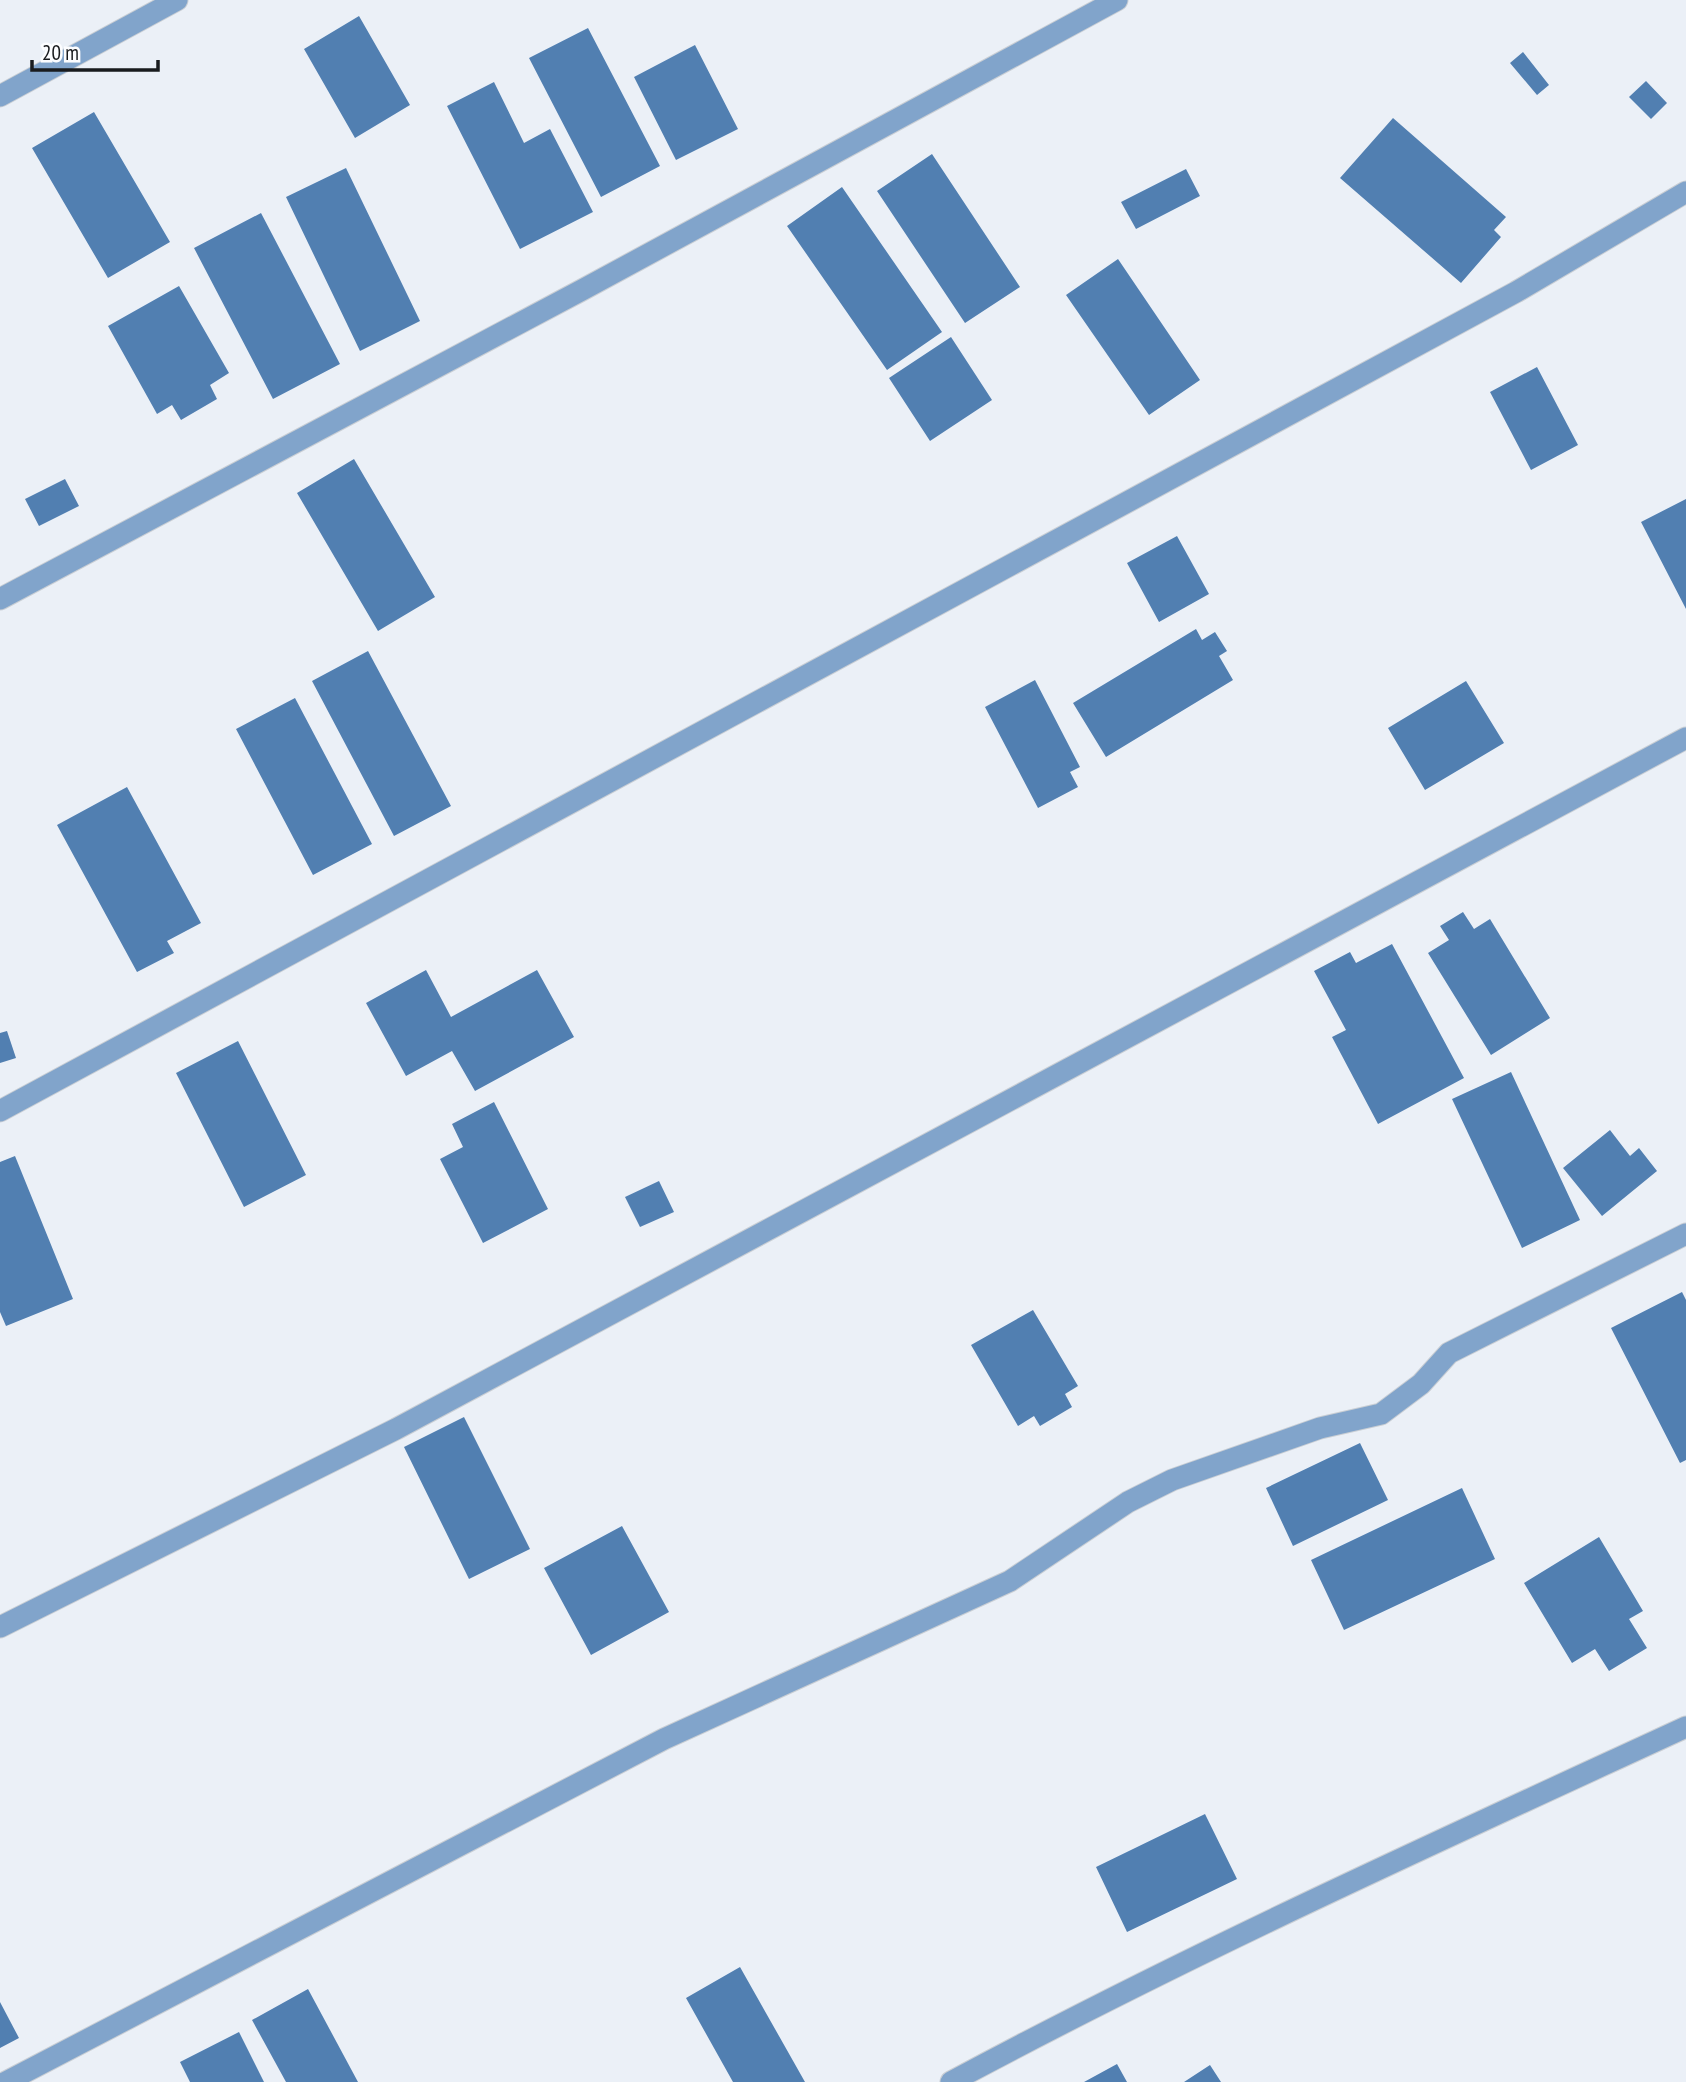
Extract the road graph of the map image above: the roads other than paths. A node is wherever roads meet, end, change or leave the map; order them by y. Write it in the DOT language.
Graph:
graph roads {
  1 [pos="177,0"];
  2 [pos="1117,0"];
  3 [pos="0,96"];
  4 [pos="1686,192"];
  5 [pos="0,599"];
  6 [pos="1686,738"];
  7 [pos="0,1111"];
  8 [pos="1686,1234"];
  9 [pos="0,1627"];
  10 [pos="1686,1727"];
  11 [pos="6,2082"];
  12 [pos="951,2082"];
  1 -- 3 [label="street"];
  2 -- 5 [label="street"];
  4 -- 7 [label="street"];
  6 -- 9 [label="street"];
  8 -- 11 [label="street"];
  10 -- 12 [label="street"];
}
